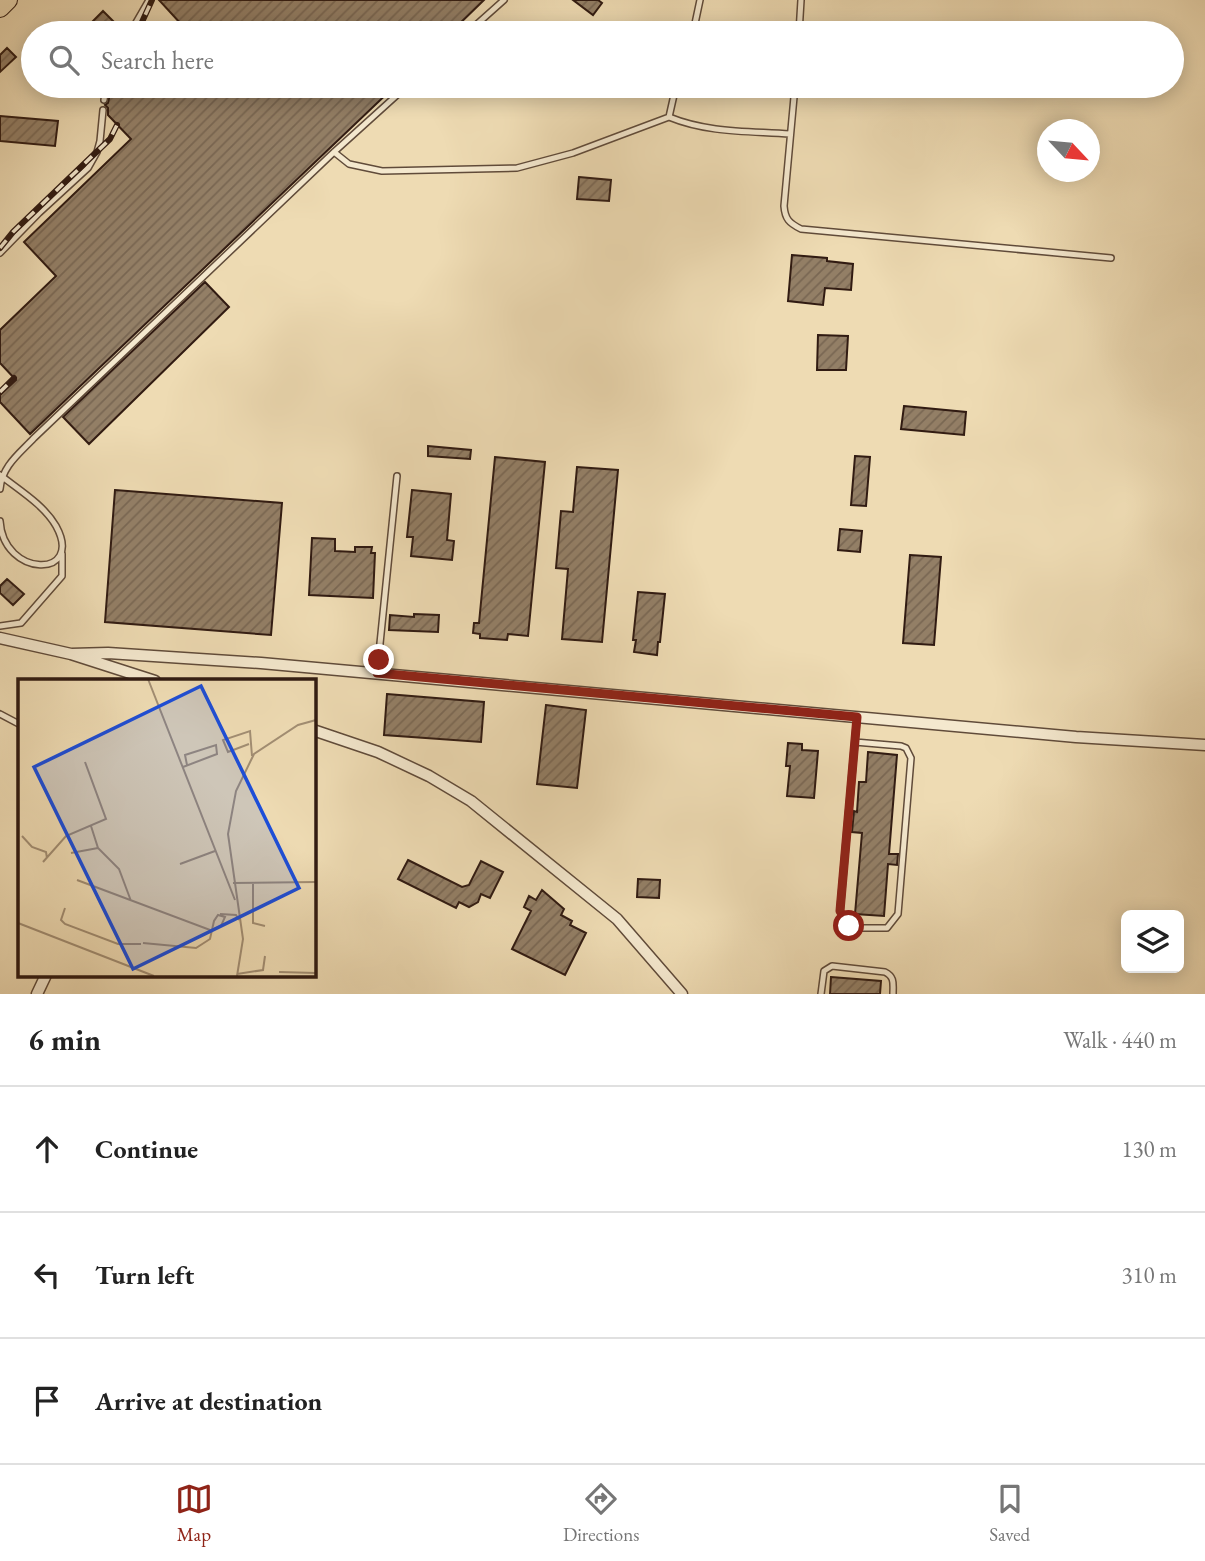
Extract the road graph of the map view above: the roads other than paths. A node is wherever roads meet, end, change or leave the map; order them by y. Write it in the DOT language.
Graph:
graph roads {
  1 [pos="8,0"];
  2 [pos="149,0"];
  3 [pos="504,0"];
  4 [pos="700,0"];
  5 [pos="801,0"];
  6 [pos="0,8"];
  7 [pos="137,21"];
  8 [pos="480,21"];
  9 [pos="696,21"];
  10 [pos="800,21"];
  11 [pos="394,98"];
  12 [pos="673,98"];
  13 [pos="794,98"];
  14 [pos="103,110"];
  15 [pos="669,117"];
  16 [pos="790,134"];
  17 [pos="334,152"];
  18 [pos="0,253"];
  19 [pos="1111,258"];
  20 [pos="1,476"];
  21 [pos="397,476"];
  22 [pos="0,489"];
  23 [pos="0,521"];
  24 [pos="62,551"];
  25 [pos="0,626"];
  26 [pos="0,638"];
  27 [pos="71,654"];
  28 [pos="377,673"];
  29 [pos="149,679"];
  30 [pos="0,714"];
  31 [pos="857,717"];
  32 [pos="18,723"];
  33 [pos="315,731"];
  34 [pos="855,742"];
  35 [pos="1205,744"];
  36 [pos="46,976"];
  37 [pos="37,994"];
  38 [pos="682,994"];
  39 [pos="821,994"];
  40 [pos="893,994"];
  1 -- 6 [label="main road"];
  2 -- 7 [label="lane"];
  3 -- 8 [label="lane"];
  4 -- 9 [label="lane"];
  5 -- 10 [label="lane"];
  11 -- 17 [label="lane"];
  12 -- 15 [label="lane"];
  13 -- 16 [label="lane"];
  14 -- 18 [label="lane"];
  15 -- 16 [label="lane"];
  15 -- 17 [label="lane"];
  16 -- 19 [label="lane"];
  17 -- 20 [label="lane"];
  20 -- 22 [label="lane"];
  20 -- 24 [label="lane"];
  21 -- 28 [label="lane"];
  23 -- 24 [label="lane"];
  24 -- 25 [label="lane"];
  26 -- 27 [label="street"];
  27 -- 28 [label="street"];
  27 -- 29 [label="street"];
  28 -- 31 [label="street"];
  30 -- 32 [label="lane"];
  31 -- 34 [label="lane"];
  31 -- 35 [label="street"];
  33 -- 38 [label="street"];
  34 -- 34 [label="lane"];
  36 -- 37 [label="street"];
  39 -- 40 [label="lane"];
}
